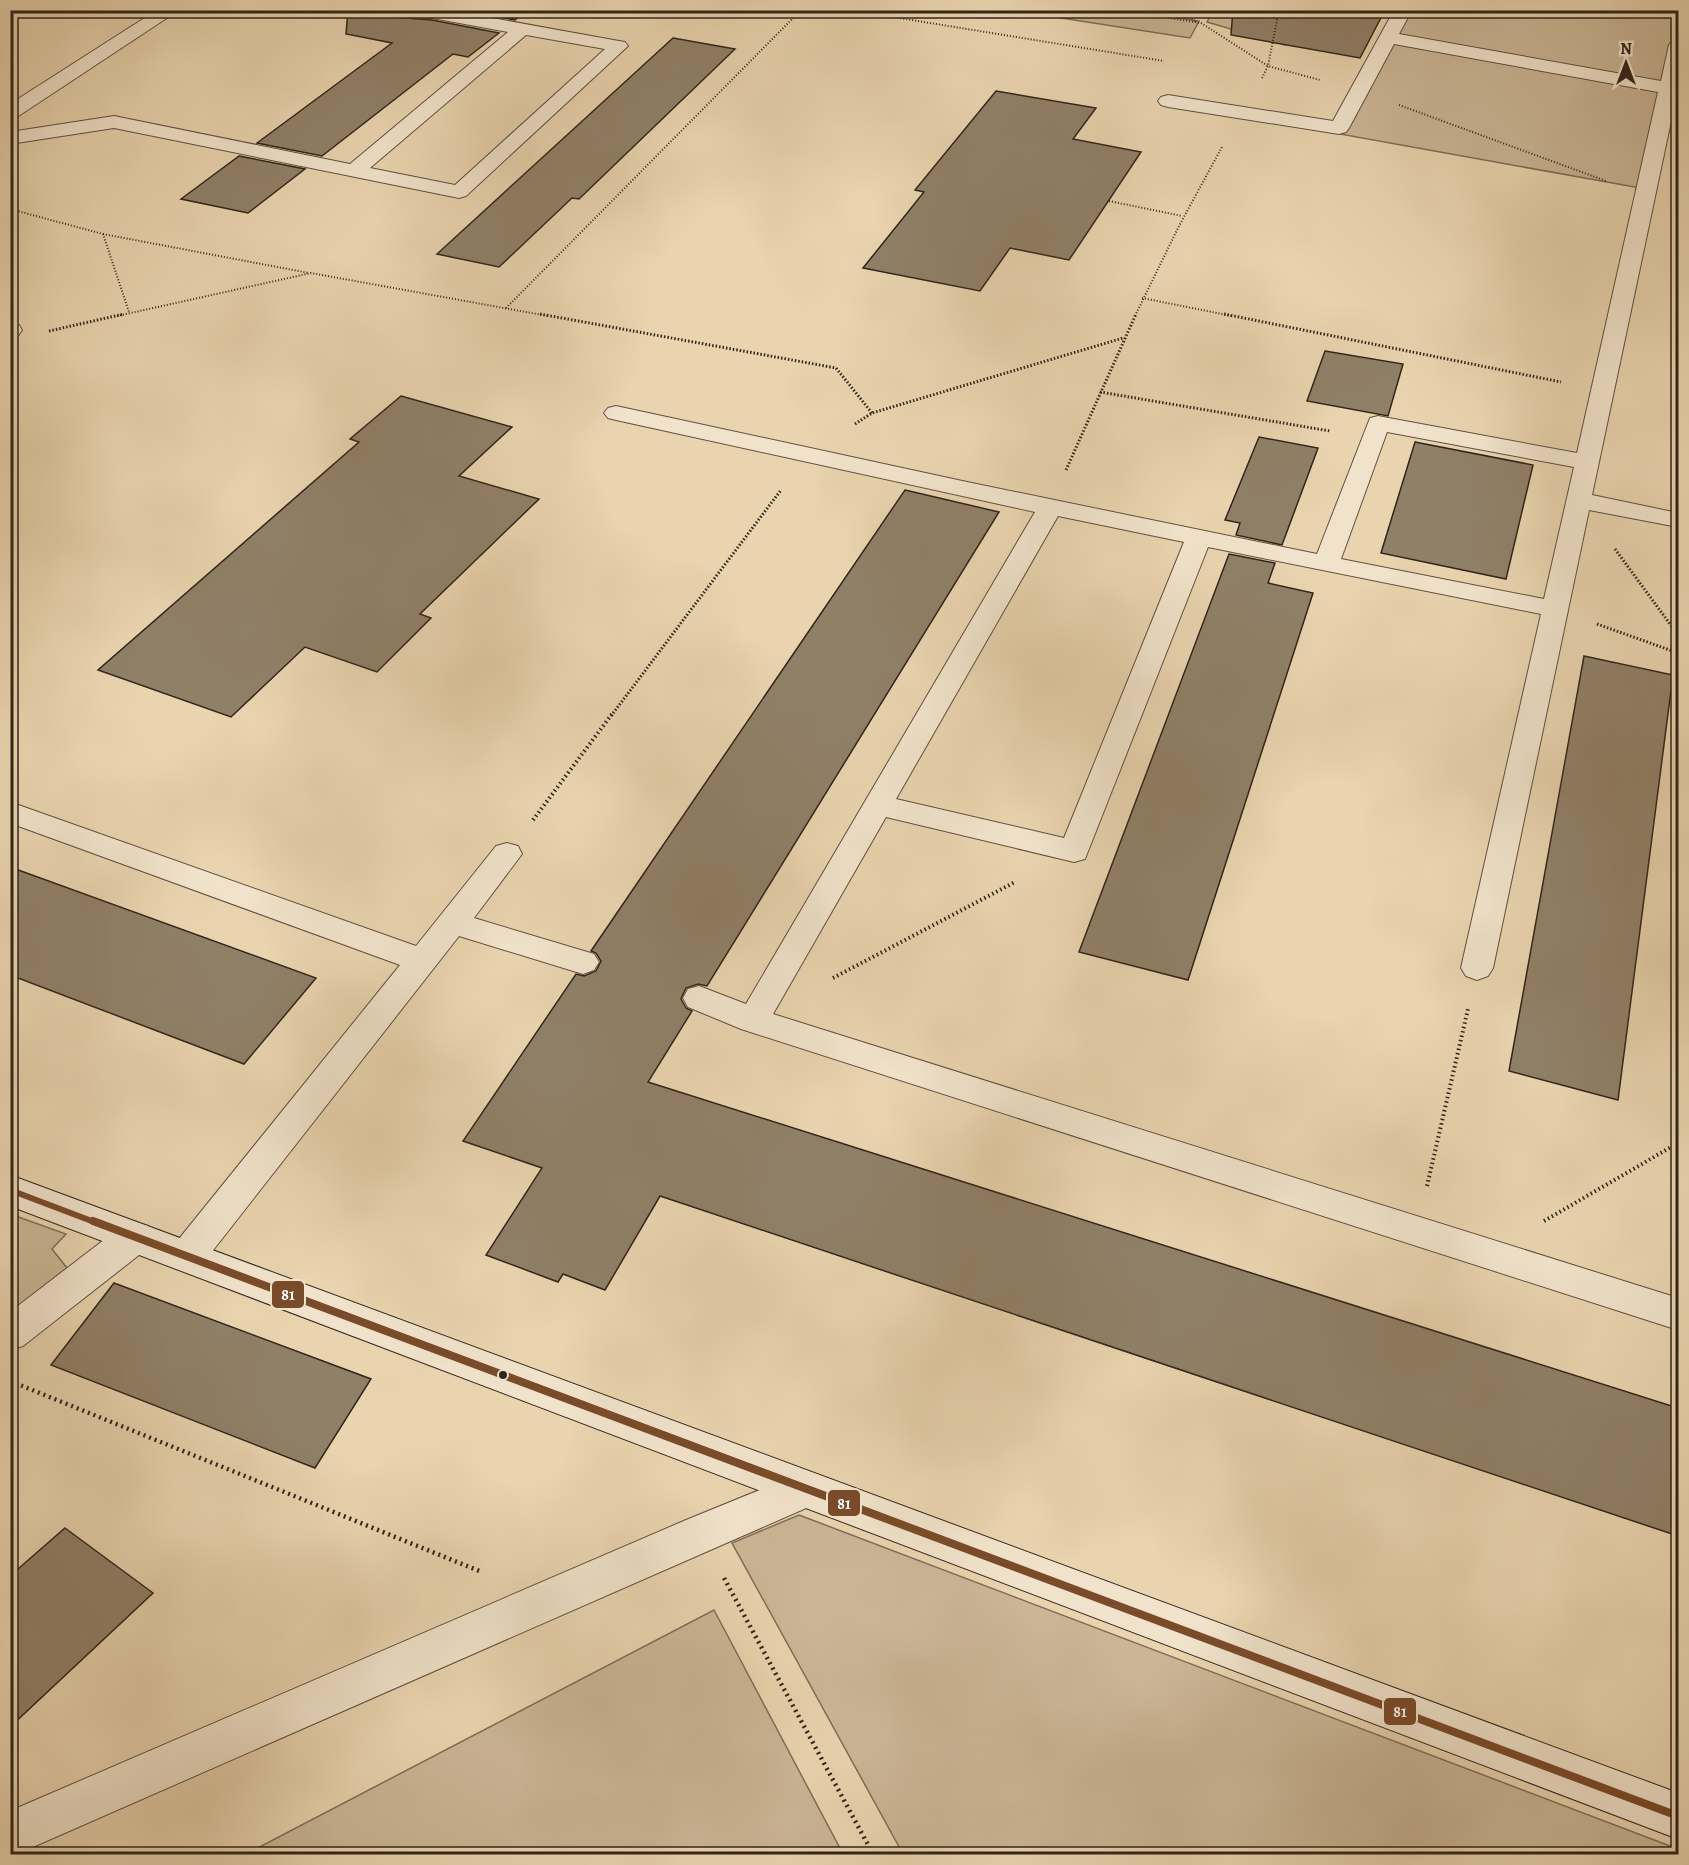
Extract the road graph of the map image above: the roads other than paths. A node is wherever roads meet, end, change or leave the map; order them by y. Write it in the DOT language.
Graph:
graph roads {
  1 [pos="22,10"];
  2 [pos="170,10"];
  3 [pos="393,10"];
  4 [pos="1403,10"];
  5 [pos="10,17"];
  6 [pos="523,28"];
  7 [pos="1388,38"];
  8 [pos="1678,45"];
  9 [pos="1669,88"];
  10 [pos="1168,100"];
  11 [pos="10,113"];
  12 [pos="10,138"];
  13 [pos="354,171"];
  14 [pos="616,413"];
  15 [pos="1588,462"];
  16 [pos="1579,500"];
  17 [pos="1051,506"];
  18 [pos="1678,520"];
  19 [pos="1199,538"];
  20 [pos="1326,564"];
  21 [pos="1555,609"];
  22 [pos="878,805"];
  23 [pos="10,812"];
  24 [pos="507,854"];
  25 [pos="453,922"];
  26 [pos="422,961"];
  27 [pos="583,962"];
  28 [pos="1477,968"];
  29 [pos="699,998"];
  30 [pos="753,1020"];
  31 [pos="10,1190"];
  32 [pos="135,1237"];
  33 [pos="187,1256"];
  34 [pos="1678,1314"];
  35 [pos="10,1334"];
  36 [pos="806,1489"];
  37 [pos="1678,1816"];
  38 [pos="10,1834"];
  1 -- 5 [label="lane"];
  2 -- 11 [label="lane"];
  3 -- 6 [label="lane"];
  4 -- 7 [label="lane"];
  6 -- 13 [label="lane"];
  6 -- 13 [label="lane"];
  7 -- 9 [label="lane"];
  7 -- 10 [label="lane"];
  8 -- 9 [label="lane"];
  9 -- 15 [label="lane"];
  12 -- 13 [label="lane"];
  14 -- 17 [label="lane"];
  15 -- 16 [label="lane"];
  15 -- 20 [label="lane"];
  16 -- 18 [label="lane"];
  16 -- 21 [label="lane"];
  17 -- 19 [label="lane"];
  17 -- 22 [label="lane"];
  19 -- 20 [label="lane"];
  19 -- 22 [label="lane"];
  20 -- 21 [label="lane"];
  21 -- 28 [label="lane"];
  22 -- 30 [label="lane"];
  23 -- 26 [label="lane"];
  24 -- 25 [label="lane"];
  25 -- 26 [label="lane"];
  25 -- 27 [label="lane"];
  26 -- 33 [label="lane"];
  29 -- 30 [label="lane"];
  30 -- 34 [label="lane"];
  31 -- 32 [label="main road"];
  32 -- 33 [label="main road"];
  32 -- 35 [label="lane"];
  33 -- 36 [label="main road"];
  36 -- 37 [label="main road"];
  36 -- 38 [label="lane"];
}
